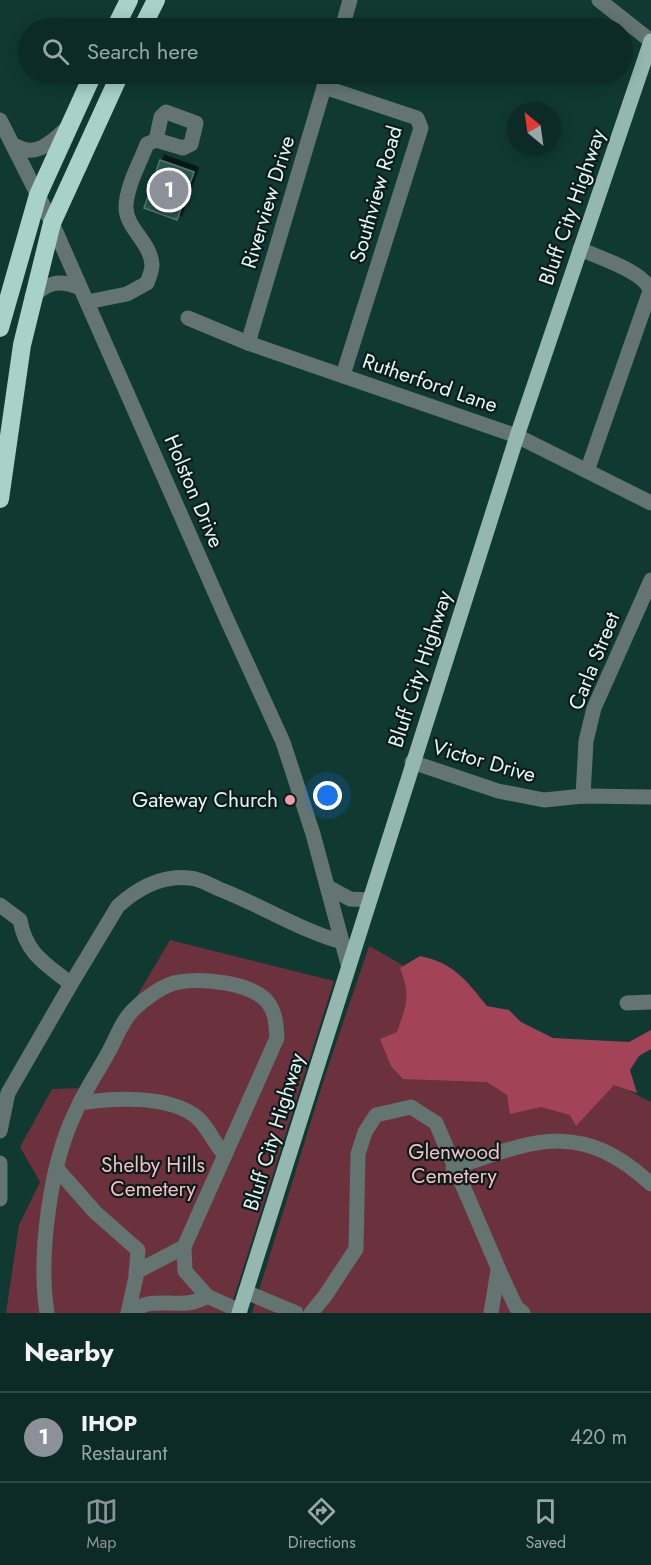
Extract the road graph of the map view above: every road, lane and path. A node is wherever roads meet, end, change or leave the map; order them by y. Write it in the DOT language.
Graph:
graph roads {
  1 [pos="129,0"];
  2 [pos="156,0"];
  3 [pos="350,0"];
  4 [pos="599,0"];
  5 [pos="120,18"];
  6 [pos="147,18"];
  7 [pos="345,18"];
  8 [pos="622,18"];
  9 [pos="633,26"];
  10 [pos="651,40"];
  11 [pos="88,84"];
  12 [pos="115,84"];
  13 [pos="325,84"];
  14 [pos="336,84"];
  15 [pos="0,120"];
  16 [pos="66,129"];
  17 [pos="156,140"];
  18 [pos="16,146"];
  19 [pos="38,195"];
  20 [pos="52,223"];
  21 [pos="580,249"];
  22 [pos="80,288"];
  23 [pos="32,297"];
  24 [pos="87,302"];
  25 [pos="188,318"];
  26 [pos="0,328"];
  27 [pos="248,343"];
  28 [pos="343,375"];
  29 [pos="517,436"];
  30 [pos="587,471"];
  31 [pos="0,499"];
  32 [pos="651,503"];
  33 [pos="651,580"];
  34 [pos="412,762"];
  35 [pos="583,796"];
  36 [pos="651,797"];
  37 [pos="328,887"];
  38 [pos="369,900"];
  39 [pos="0,905"];
  40 [pos="342,942"];
  41 [pos="348,964"];
  42 [pos="71,984"];
  43 [pos="651,1002"];
  44 [pos="627,1003"];
  45 [pos="4,1092"];
  46 [pos="80,1103"];
  47 [pos="0,1131"];
  48 [pos="225,1155"];
  49 [pos="0,1163"];
  50 [pos="453,1168"];
  51 [pos="58,1170"];
  52 [pos="651,1184"];
  53 [pos="0,1199"];
  54 [pos="184,1247"];
  55 [pos="138,1250"];
  56 [pos="159,1260"];
  57 [pos="498,1270"];
  58 [pos="185,1271"];
  59 [pos="135,1278"];
  60 [pos="246,1292"];
  61 [pos="207,1296"];
  62 [pos="150,1304"];
  63 [pos="520,1310"];
  64 [pos="239,1312"];
  65 [pos="46,1313"];
  66 [pos="130,1313"];
  67 [pos="296,1313"];
  68 [pos="310,1313"];
  69 [pos="491,1313"];
  70 [pos="499,1313"];
  1 -- 5 [label="highway"];
  2 -- 6 [label="highway"];
  3 -- 7 [label="street"];
  4 -- 8 [label="street"];
  9 -- 10 [label="street"];
  10 -- 21 [label="main road, Bluff City Highway"];
  11 -- 16 [label="highway"];
  12 -- 20 [label="highway"];
  13 -- 27 [label="street, Riverview Drive"];
  14 -- 28 [label="street, Southview Road"];
  15 -- 18 [label="street, Holston Drive"];
  16 -- 18 [label="street"];
  16 -- 19 [label="highway"];
  17 -- 24 [label="street"];
  18 -- 19 [label="street, Holston Drive"];
  19 -- 20 [label="street, Holston Drive"];
  19 -- 26 [label="highway"];
  20 -- 22 [label="street, Holston Drive"];
  20 -- 23 [label="highway"];
  21 -- 29 [label="main road, Bluff City Highway"];
  21 -- 30 [label="street"];
  22 -- 23 [label="street"];
  22 -- 24 [label="street, Holston Drive"];
  23 -- 31 [label="highway"];
  24 -- 37 [label="street, Holston Drive"];
  25 -- 27 [label="street, Rutherford Lane"];
  27 -- 28 [label="street, Rutherford Lane"];
  28 -- 29 [label="street, Rutherford Lane"];
  29 -- 30 [label="street, Rutherford Lane"];
  29 -- 34 [label="main road, Bluff City Highway"];
  30 -- 32 [label="street, Rutherford Lane"];
  33 -- 35 [label="street, Carla Street"];
  34 -- 35 [label="street, Victor Drive"];
  34 -- 38 [label="main road, Bluff City Highway"];
  35 -- 36 [label="street, Victor Drive"];
  37 -- 38 [label="street"];
  37 -- 40 [label="street, Holston Drive"];
  38 -- 41 [label="main road, Bluff City Highway"];
  39 -- 42 [label="street"];
  40 -- 41 [label="street, Holston Drive"];
  40 -- 42 [label="street"];
  41 -- 60 [label="main road, Bluff City Highway"];
  42 -- 45 [label="street"];
  43 -- 44 [label="street"];
  45 -- 47 [label="street"];
  46 -- 48 [label="street"];
  46 -- 48 [label="street"];
  46 -- 51 [label="street"];
  48 -- 54 [label="street"];
  49 -- 53 [label="street"];
  50 -- 52 [label="street"];
  50 -- 57 [label="street"];
  50 -- 68 [label="street"];
  51 -- 55 [label="street"];
  51 -- 65 [label="street"];
  54 -- 56 [label="street"];
  54 -- 58 [label="street"];
  55 -- 56 [label="street"];
  55 -- 59 [label="street"];
  56 -- 58 [label="street"];
  56 -- 59 [label="street"];
  57 -- 63 [label="street"];
  57 -- 69 [label="street"];
  58 -- 61 [label="street"];
  59 -- 62 [label="street"];
  59 -- 66 [label="street"];
  60 -- 64 [label="main road, Bluff City Highway"];
  60 -- 67 [label="street"];
  61 -- 62 [label="street"];
  61 -- 64 [label="street"];
  62 -- 66 [label="street"];
  63 -- 70 [label="street"];
}
